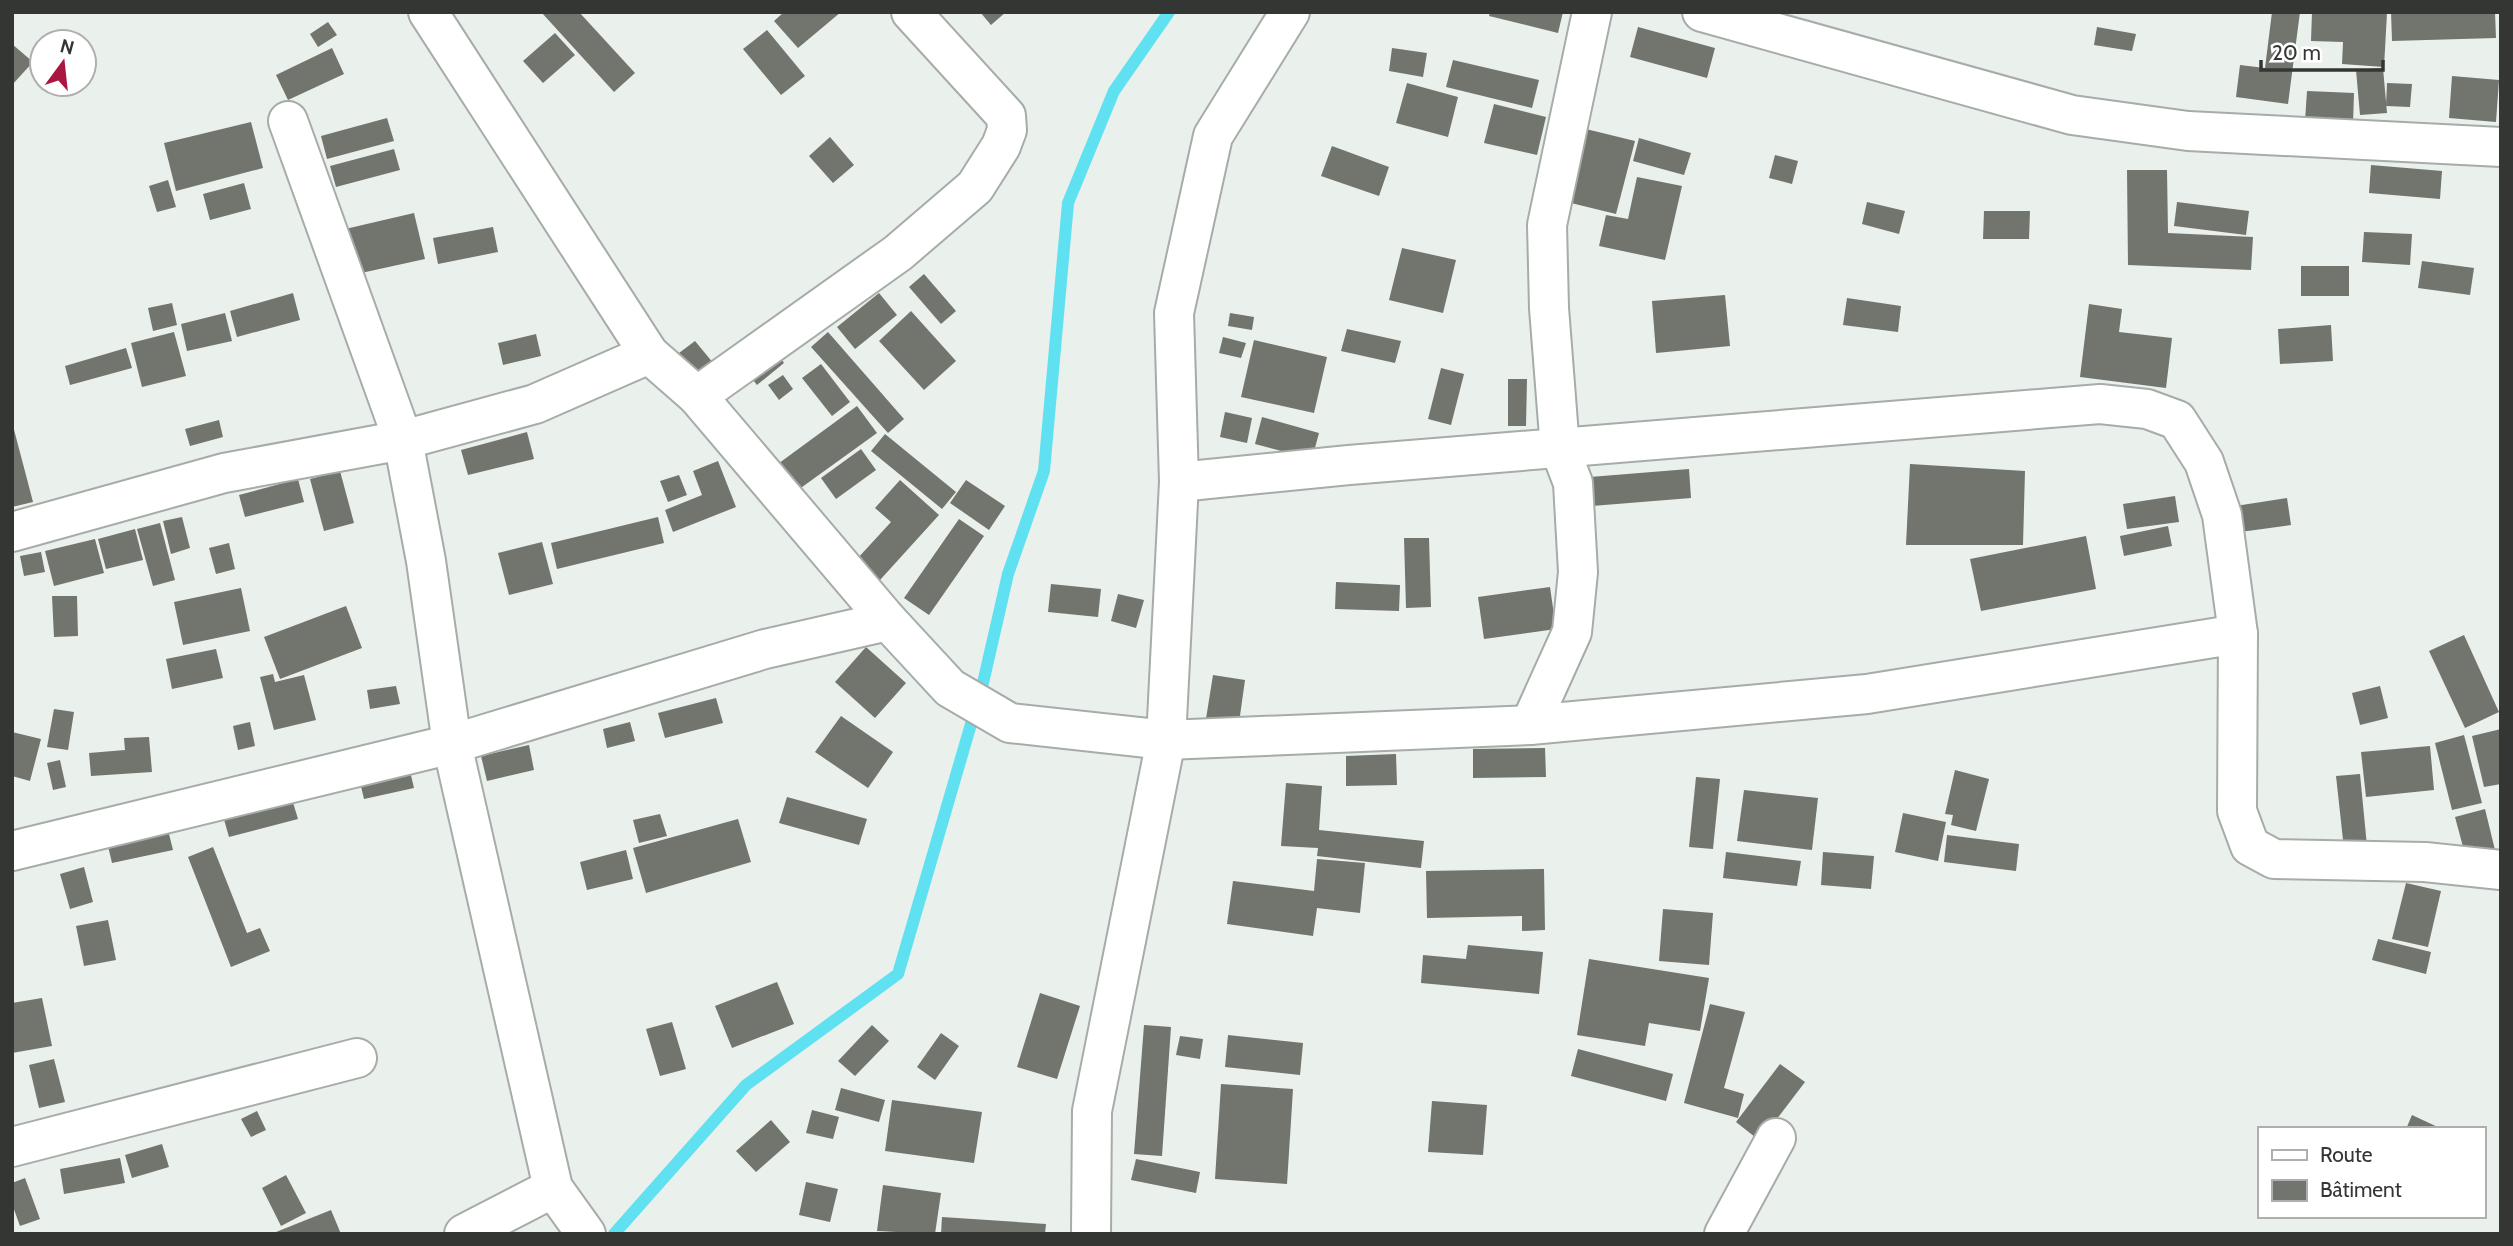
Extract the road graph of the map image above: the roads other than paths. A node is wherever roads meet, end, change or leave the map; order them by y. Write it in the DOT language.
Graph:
graph roads {
  1 [pos="428,12"];
  2 [pos="911,12"];
  3 [pos="1290,12"];
  4 [pos="1592,12"];
  5 [pos="1702,12"];
  6 [pos="288,121"];
  7 [pos="2501,147"];
  8 [pos="649,354"];
  9 [pos="697,396"];
  10 [pos="403,440"];
  11 [pos="1560,449"];
  12 [pos="1179,482"];
  13 [pos="12,533"];
  14 [pos="888,621"];
  15 [pos="2238,634"];
  16 [pos="1530,725"];
  17 [pos="1166,740"];
  18 [pos="452,744"];
  19 [pos="12,851"];
  20 [pos="2501,870"];
  21 [pos="358,1058"];
  22 [pos="1776,1138"];
  23 [pos="12,1147"];
  24 [pos="553,1188"];
  25 [pos="464,1234"];
  26 [pos="586,1234"];
  27 [pos="1091,1234"];
  28 [pos="1724,1234"];
  1 -- 8 [label="street"];
  2 -- 9 [label="street"];
  3 -- 12 [label="street"];
  4 -- 11 [label="street"];
  5 -- 7 [label="street"];
  6 -- 10 [label="street"];
  8 -- 9 [label="street"];
  8 -- 10 [label="street"];
  9 -- 14 [label="street"];
  10 -- 13 [label="street"];
  10 -- 18 [label="street"];
  11 -- 12 [label="street"];
  11 -- 15 [label="street"];
  11 -- 16 [label="street"];
  12 -- 17 [label="street"];
  14 -- 17 [label="street"];
  14 -- 18 [label="street"];
  15 -- 16 [label="street"];
  15 -- 20 [label="street"];
  16 -- 17 [label="street"];
  17 -- 27 [label="street"];
  18 -- 19 [label="street"];
  18 -- 24 [label="street"];
  21 -- 23 [label="street"];
  22 -- 28 [label="street"];
  24 -- 25 [label="street"];
  24 -- 26 [label="street"];
}
